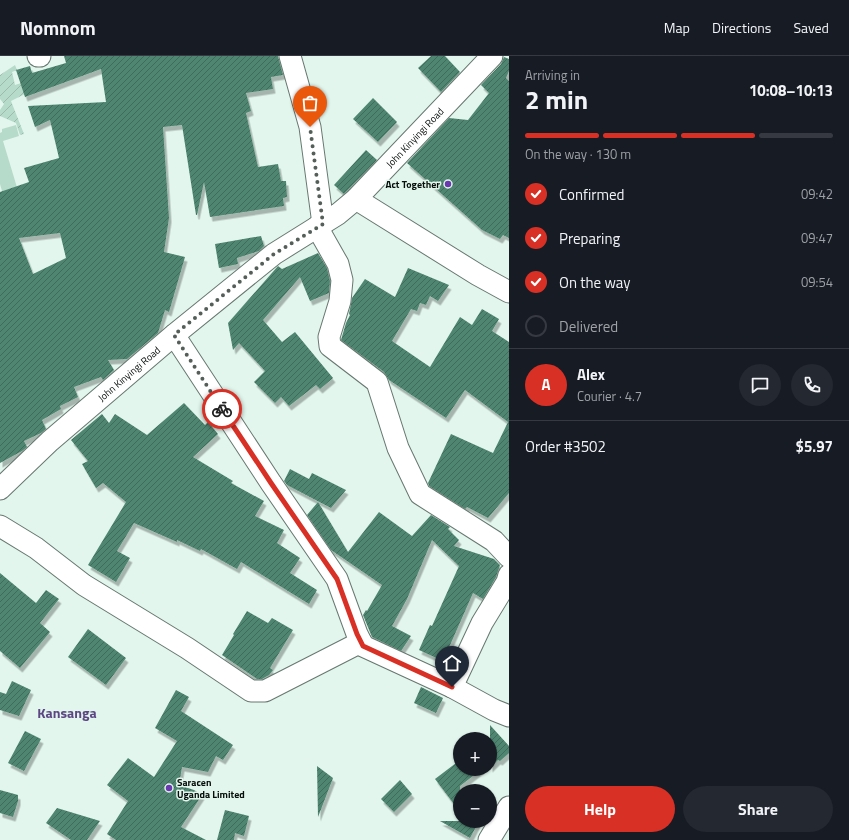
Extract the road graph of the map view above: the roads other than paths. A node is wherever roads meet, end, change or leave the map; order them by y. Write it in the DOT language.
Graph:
graph roads {
  1 [pos="290,56"];
  2 [pos="492,56"];
  3 [pos="356,199"];
  4 [pos="320,225"];
  5 [pos="509,292"];
  6 [pos="174,335"];
  7 [pos="0,489"];
  8 [pos="0,526"];
  9 [pos="509,557"];
  10 [pos="509,575"];
  11 [pos="360,642"];
  12 [pos="452,687"];
  13 [pos="509,716"];
  14 [pos="509,807"];
  15 [pos="489,840"];
  1 -- 4 [label="street"];
  2 -- 3 [label="street, John Kinyingi Road"];
  3 -- 4 [label="street, John Kinyingi Road"];
  3 -- 5 [label="street"];
  4 -- 6 [label="street, John Kinyingi Road"];
  4 -- 9 [label="street"];
  6 -- 7 [label="street, John Kinyingi Road"];
  6 -- 11 [label="street"];
  8 -- 11 [label="street"];
  10 -- 12 [label="street"];
  11 -- 12 [label="street"];
  12 -- 13 [label="street"];
  14 -- 15 [label="street"];
}
